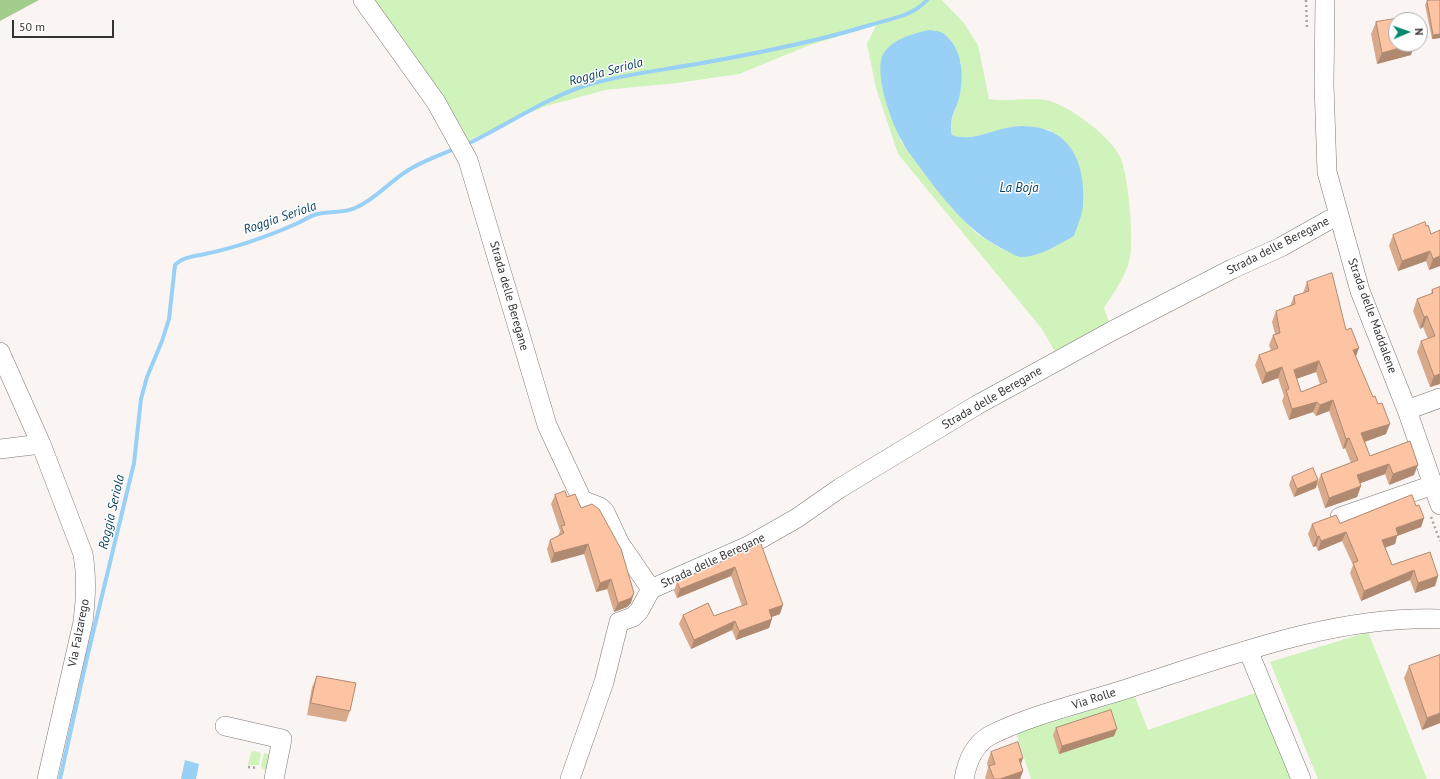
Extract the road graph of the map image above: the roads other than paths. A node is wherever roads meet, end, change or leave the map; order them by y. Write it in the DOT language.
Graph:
graph roads {
  1 [pos="363,0"];
  2 [pos="1325,0"];
  3 [pos="1339,217"];
  4 [pos="0,352"];
  5 [pos="1440,398"];
  6 [pos="1407,410"];
  7 [pos="40,444"];
  8 [pos="0,449"];
  9 [pos="1433,485"];
  10 [pos="1440,505"];
  11 [pos="1340,517"];
  12 [pos="651,589"];
  13 [pos="1440,619"];
  14 [pos="1248,650"];
  15 [pos="225,726"];
  16 [pos="46,779"];
  17 [pos="274,779"];
  18 [pos="570,779"];
  19 [pos="964,779"];
  20 [pos="1301,779"];
  1 -- 12 [label="street, Strada delle Beregane"];
  2 -- 3 [label="street, Strada delle Maddalene"];
  3 -- 6 [label="street, Strada delle Maddalene"];
  3 -- 12 [label="street, Strada delle Beregane"];
  4 -- 7 [label="street, Via Falzarego"];
  5 -- 6 [label="street"];
  6 -- 9 [label="street, Strada delle Maddalene"];
  7 -- 8 [label="street"];
  7 -- 16 [label="street, Via Falzarego"];
  9 -- 10 [label="street, Strada delle Maddalene"];
  9 -- 11 [label="street"];
  12 -- 18 [label="street, Strada delle Beregane"];
  13 -- 14 [label="street, Via Rolle"];
  14 -- 19 [label="street, Via Rolle"];
  14 -- 20 [label="street"];
  15 -- 17 [label="street"];
}
